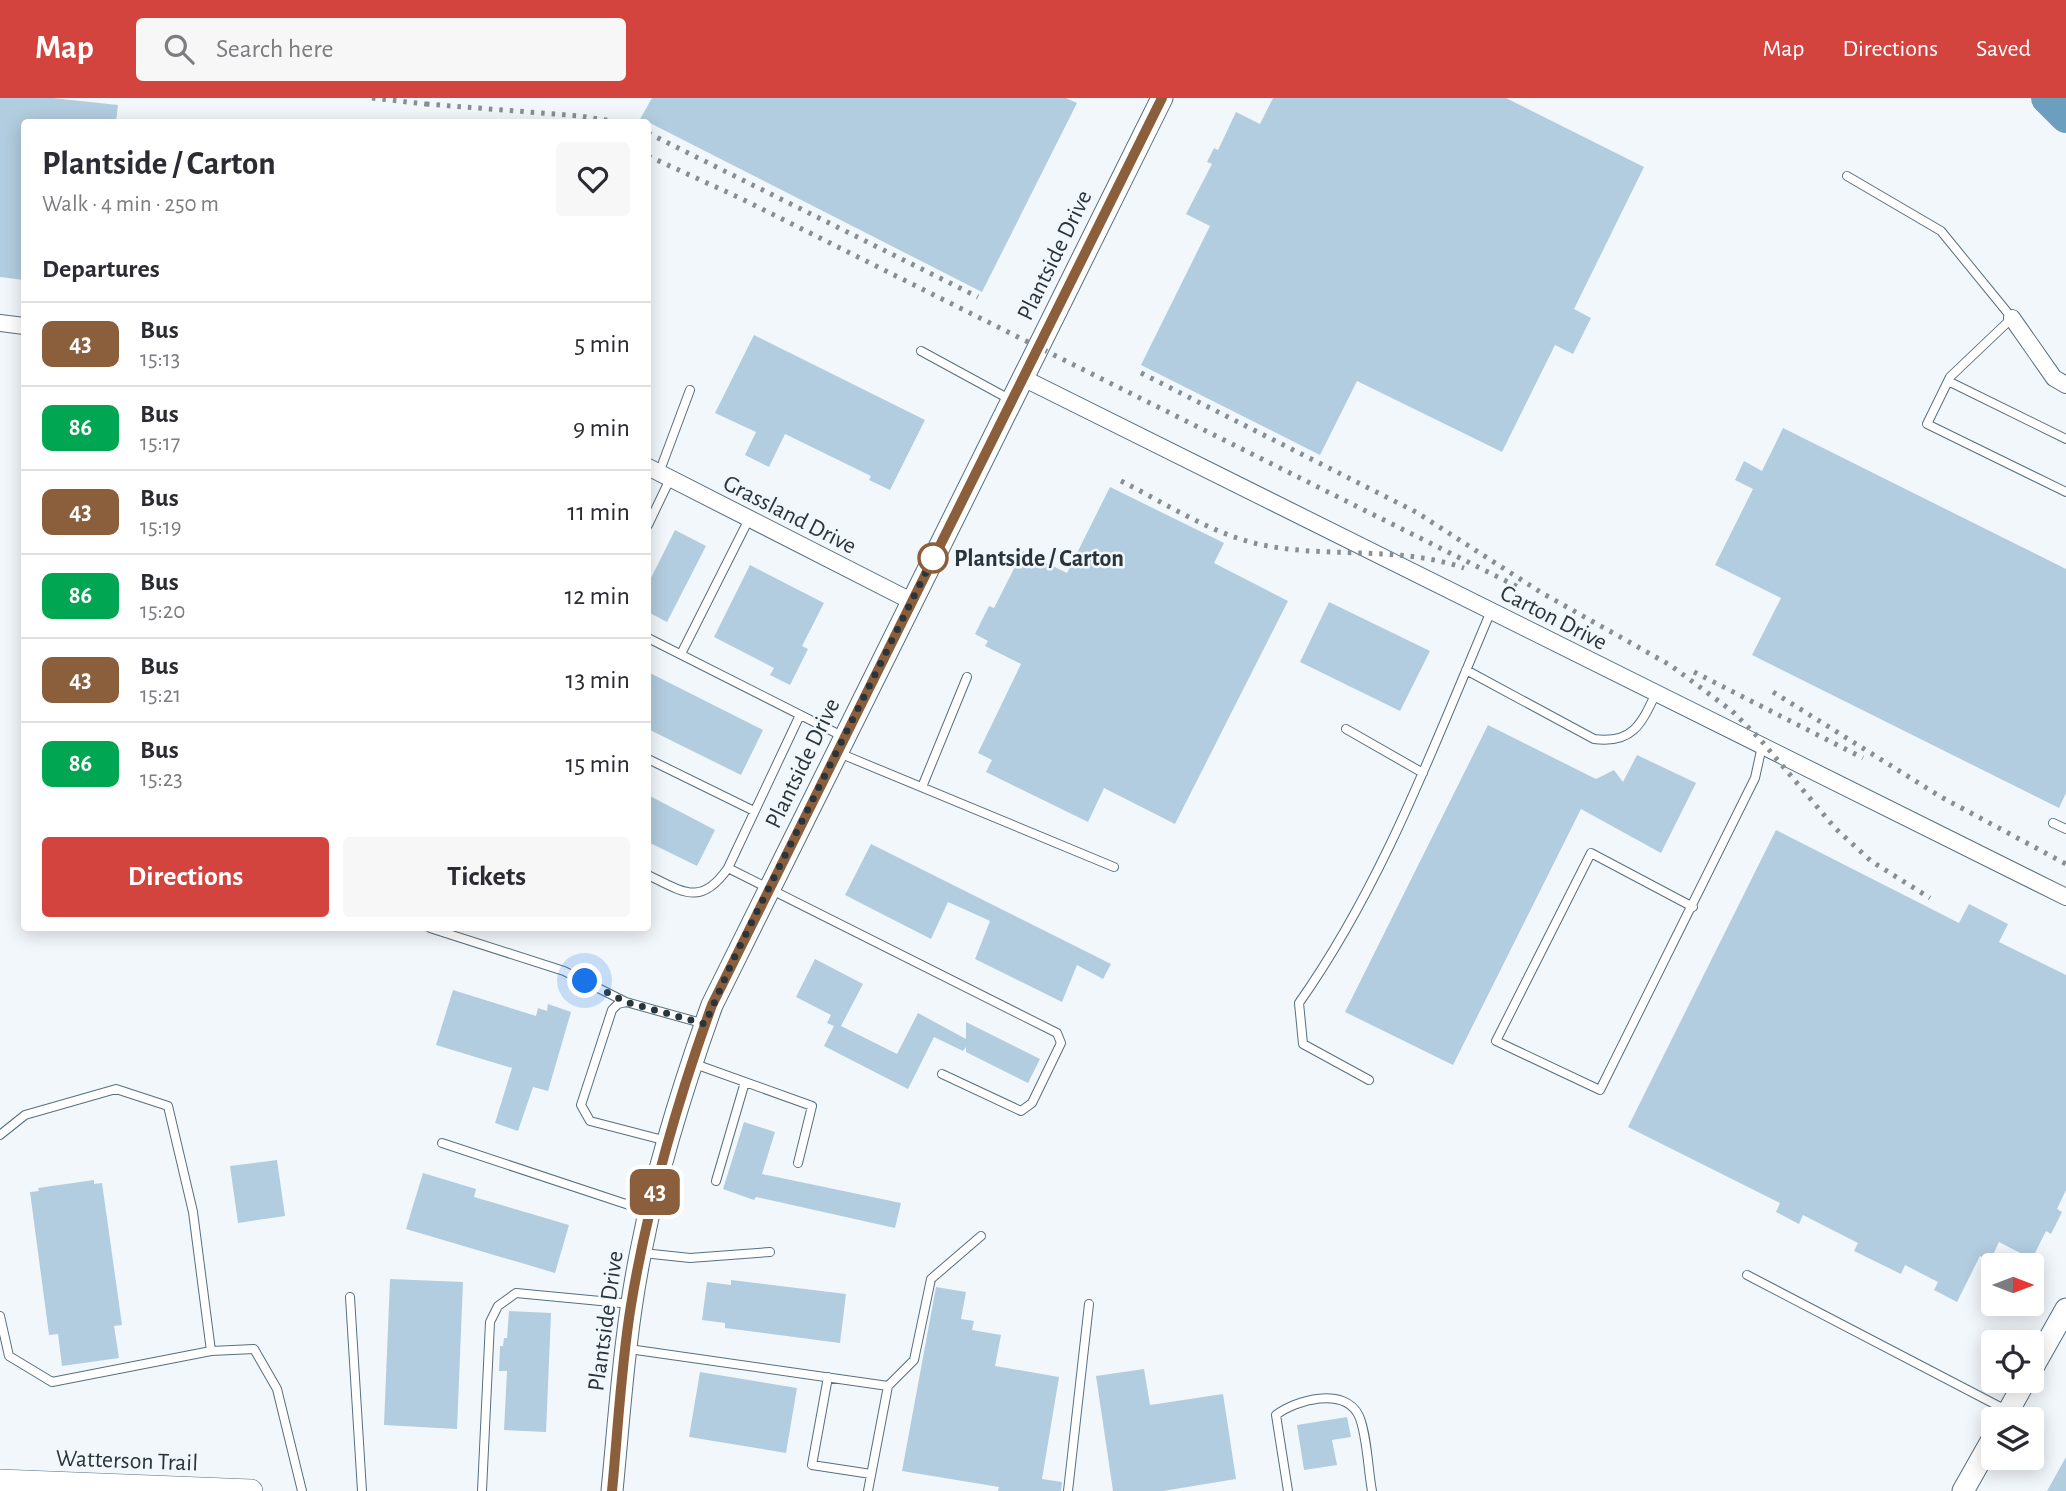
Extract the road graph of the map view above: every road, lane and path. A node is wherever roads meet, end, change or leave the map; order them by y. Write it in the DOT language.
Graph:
graph roads {
  1 [pos="1162,98"];
  2 [pos="1847,176"];
  3 [pos="2012,318"];
  4 [pos="0,323"];
  5 [pos="21,326"];
  6 [pos="921,351"];
  7 [pos="1023,378"];
  8 [pos="1948,381"];
  9 [pos="2066,385"];
  10 [pos="690,390"];
  11 [pos="1012,400"];
  12 [pos="2066,439"];
  13 [pos="659,473"];
  14 [pos="2066,492"];
  15 [pos="651,511"];
  16 [pos="749,519"];
  17 [pos="911,601"];
  18 [pos="1491,611"];
  19 [pos="651,639"];
  20 [pos="681,654"];
  21 [pos="1466,670"];
  22 [pos="967,677"];
  23 [pos="1656,694"];
  24 [pos="800,715"];
  25 [pos="1346,729"];
  26 [pos="840,744"];
  27 [pos="1762,746"];
  28 [pos="651,761"];
  29 [pos="1423,773"];
  30 [pos="922,787"];
  31 [pos="754,811"];
  32 [pos="2053,823"];
  33 [pos="2066,829"];
  34 [pos="1114,867"];
  35 [pos="728,868"];
  36 [pos="651,876"];
  37 [pos="769,889"];
  38 [pos="2066,897"];
  39 [pos="1693,907"];
  40 [pos="439,931"];
  41 [pos="626,1002"];
  42 [pos="705,1024"];
  43 [pos="691,1063"];
  44 [pos="942,1074"];
  45 [pos="1369,1080"];
  46 [pos="745,1082"];
  47 [pos="0,1135"];
  48 [pos="669,1141"];
  49 [pos="442,1143"];
  50 [pos="798,1163"];
  51 [pos="716,1181"];
  52 [pos="650,1212"];
  53 [pos="981,1236"];
  54 [pos="771,1252"];
  55 [pos="640,1253"];
  56 [pos="1747,1275"];
  57 [pos="350,1297"];
  58 [pos="632,1304"];
  59 [pos="1089,1304"];
  60 [pos="2066,1308"];
  61 [pos="0,1316"];
  62 [pos="2044,1347"];
  63 [pos="626,1348"];
  64 [pos="211,1351"];
  65 [pos="828,1377"];
  66 [pos="888,1386"];
  67 [pos="1991,1407"];
  68 [pos="1981,1459"];
  69 [pos="872,1474"];
  70 [pos="0,1481"];
  71 [pos="251,1491"];
  72 [pos="302,1491"];
  73 [pos="362,1491"];
  74 [pos="482,1491"];
  75 [pos="612,1491"];
  76 [pos="868,1491"];
  77 [pos="1068,1491"];
  78 [pos="1288,1491"];
  79 [pos="1372,1491"];
  80 [pos="1963,1491"];
  1 -- 7 [label="street, Plantside Drive"];
  2 -- 3 [label="lane"];
  3 -- 8 [label="lane"];
  3 -- 9 [label="street"];
  4 -- 5 [label="street"];
  6 -- 11 [label="lane"];
  7 -- 11 [label="street, Plantside Drive"];
  7 -- 18 [label="street, Carton Drive"];
  8 -- 12 [label="lane"];
  8 -- 14 [label="lane"];
  10 -- 13 [label="lane"];
  11 -- 17 [label="street, Plantside Drive"];
  13 -- 15 [label="lane"];
  13 -- 16 [label="street, Grassland Drive"];
  16 -- 17 [label="street, Grassland Drive"];
  16 -- 20 [label="lane"];
  17 -- 26 [label="street, Plantside Drive"];
  18 -- 21 [label="lane"];
  18 -- 23 [label="street, Carton Drive"];
  19 -- 20 [label="lane"];
  20 -- 24 [label="lane"];
  21 -- 23 [label="lane"];
  21 -- 29 [label="lane"];
  22 -- 30 [label="lane"];
  23 -- 27 [label="street, Carton Drive"];
  24 -- 26 [label="lane"];
  24 -- 31 [label="lane"];
  25 -- 29 [label="lane"];
  26 -- 30 [label="lane"];
  26 -- 37 [label="street, Plantside Drive"];
  27 -- 38 [label="street, Carton Drive"];
  27 -- 39 [label="lane"];
  28 -- 31 [label="lane"];
  29 -- 45 [label="lane"];
  30 -- 34 [label="lane"];
  31 -- 35 [label="lane"];
  32 -- 33 [label="lane"];
  35 -- 36 [label="lane"];
  35 -- 37 [label="lane"];
  37 -- 42 [label="street, Plantside Drive"];
  37 -- 44 [label="lane"];
  39 -- 39 [label="lane"];
  40 -- 41 [label="lane"];
  41 -- 42 [label="lane"];
  41 -- 48 [label="lane"];
  42 -- 43 [label="street, Plantside Drive"];
  43 -- 46 [label="lane"];
  43 -- 48 [label="street, Plantside Drive"];
  46 -- 50 [label="lane"];
  46 -- 51 [label="lane"];
  47 -- 64 [label="lane"];
  48 -- 52 [label="street, Plantside Drive"];
  49 -- 52 [label="lane"];
  52 -- 55 [label="street, Plantside Drive"];
  53 -- 66 [label="lane"];
  54 -- 55 [label="lane"];
  55 -- 58 [label="street, Plantside Drive"];
  56 -- 67 [label="lane"];
  57 -- 73 [label="lane"];
  58 -- 63 [label="street, Plantside Drive"];
  58 -- 74 [label="lane"];
  59 -- 77 [label="lane"];
  60 -- 62 [label="street"];
  61 -- 64 [label="lane"];
  63 -- 65 [label="lane"];
  63 -- 75 [label="street, Plantside Drive"];
  64 -- 72 [label="lane"];
  65 -- 66 [label="lane"];
  65 -- 69 [label="lane"];
  66 -- 69 [label="lane"];
  68 -- 80 [label="street"];
  69 -- 76 [label="lane"];
  70 -- 71 [label="main road, Watterson Trail"];
  78 -- 79 [label="lane"];
}
